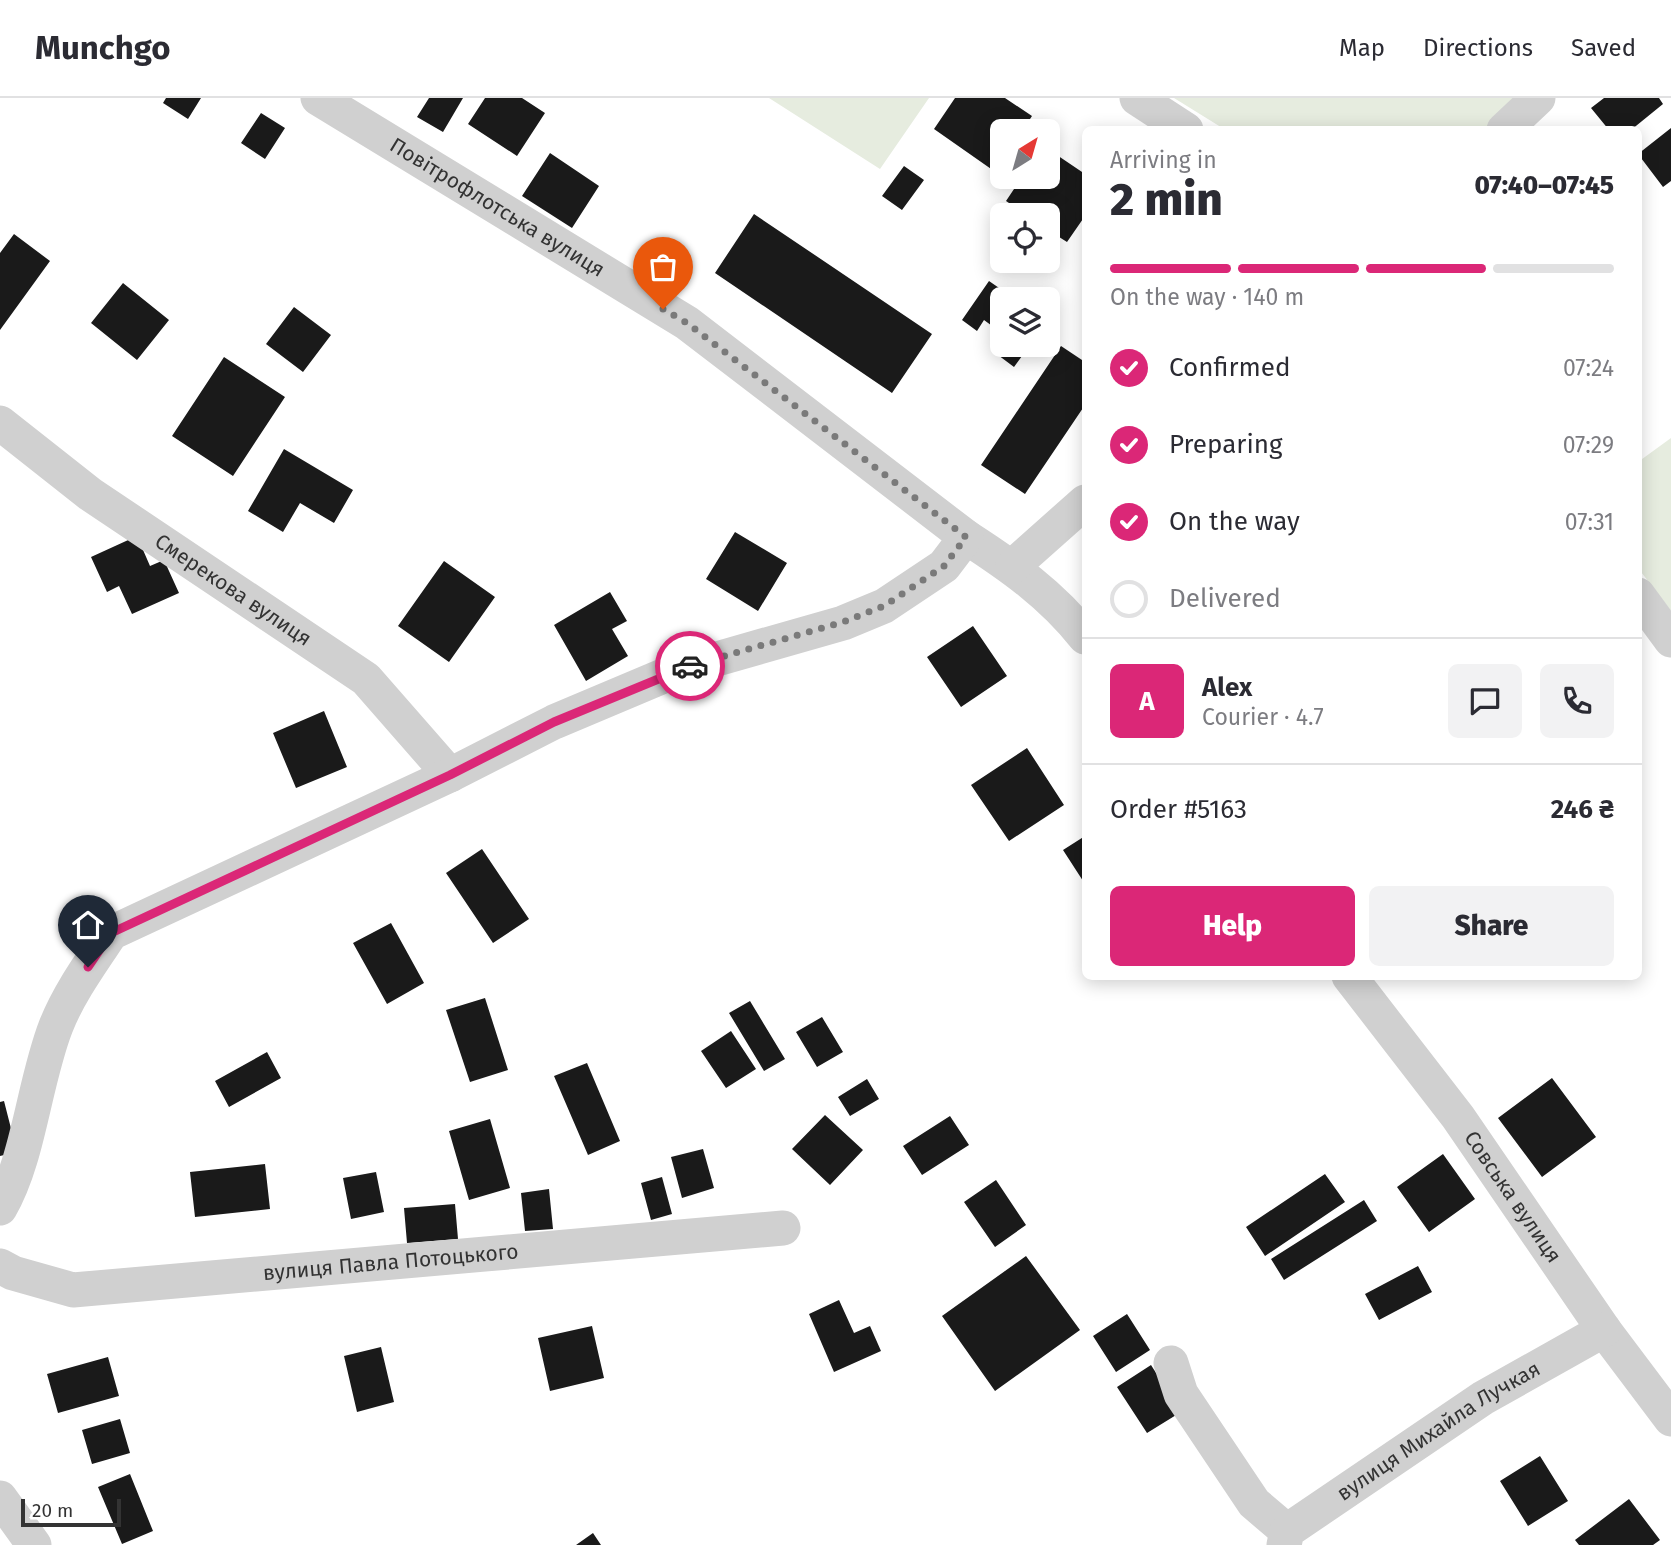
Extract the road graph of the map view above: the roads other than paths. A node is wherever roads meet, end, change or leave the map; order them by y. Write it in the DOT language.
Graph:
graph roads {
  1 [pos="318,98"];
  2 [pos="1137,98"];
  3 [pos="1538,98"];
  4 [pos="1180,126"];
  5 [pos="1508,126"];
  6 [pos="0,423"];
  7 [pos="1082,505"];
  8 [pos="966,537"];
  9 [pos="1013,566"];
  10 [pos="1642,600"];
  11 [pos="1082,633"];
  12 [pos="1671,640"];
  13 [pos="450,775"];
  14 [pos="1352,980"];
  15 [pos="0,1208"];
  16 [pos="783,1228"];
  17 [pos="0,1266"];
  18 [pos="1604,1329"];
  19 [pos="1171,1363"];
  20 [pos="1671,1419"];
  21 [pos="0,1498"];
  22 [pos="1286,1538"];
  23 [pos="34,1545"];
  1 -- 8 [label="street, Повітрофлотська вулиця"];
  2 -- 4 [label="street"];
  3 -- 5 [label="street"];
  6 -- 13 [label="street, Смерекова вулиця"];
  7 -- 9 [label="street"];
  8 -- 9 [label="street, Повітрофлотська вулиця"];
  8 -- 13 [label="street"];
  9 -- 11 [label="street"];
  10 -- 12 [label="street"];
  13 -- 15 [label="street"];
  14 -- 18 [label="street, Совська вулиця"];
  16 -- 17 [label="street, вулиця Павла Потоцького"];
  18 -- 20 [label="street, Совська вулиця"];
  18 -- 22 [label="street, вулиця Михайла Лучкая"];
  19 -- 22 [label="street"];
  21 -- 23 [label="street"];
}
